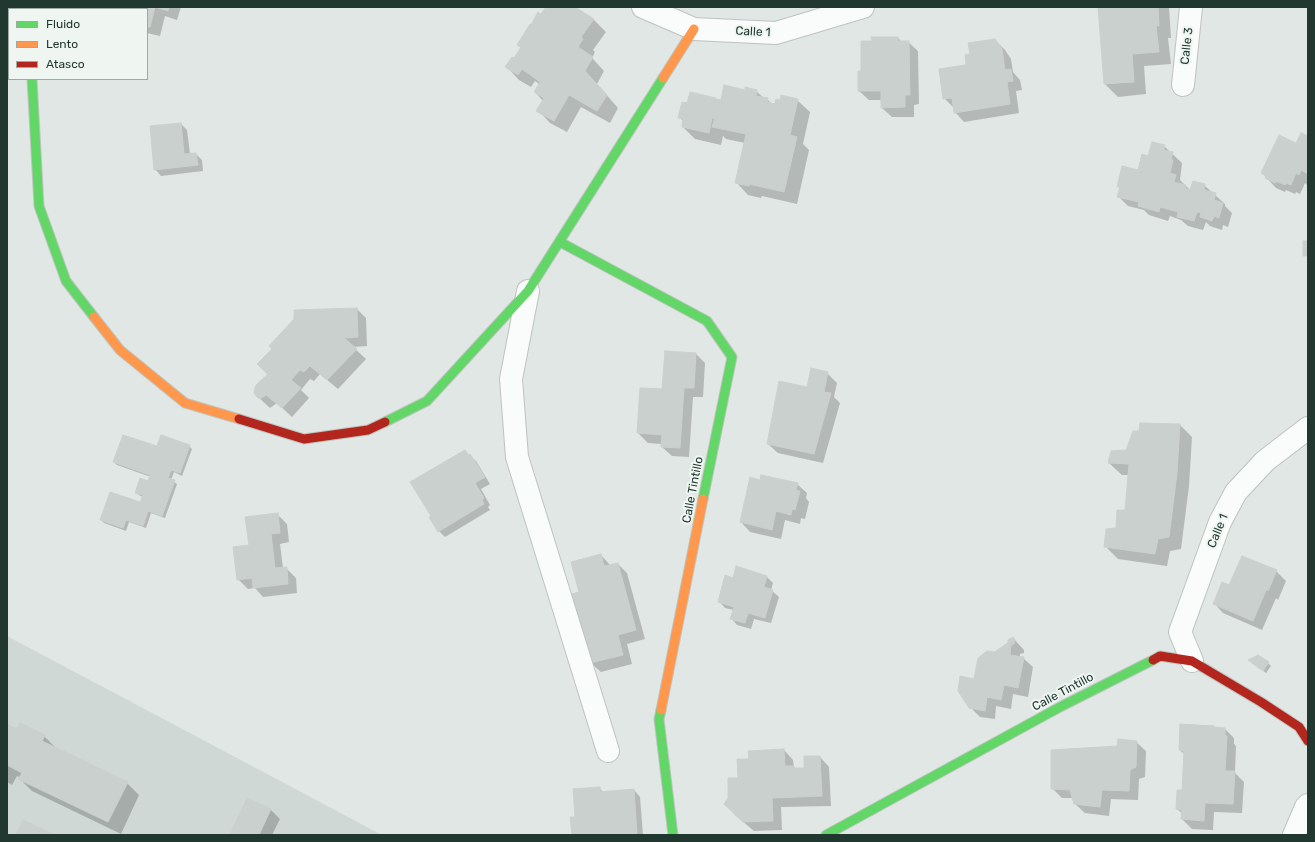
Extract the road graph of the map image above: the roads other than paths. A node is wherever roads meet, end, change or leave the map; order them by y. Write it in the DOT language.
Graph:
graph roads {
  1 [pos="643,7"];
  2 [pos="863,7"];
  3 [pos="1191,7"];
  4 [pos="694,29"];
  5 [pos="32,80"];
  6 [pos="1183,85"];
  7 [pos="560,242"];
  8 [pos="528,291"];
  9 [pos="1308,428"];
  10 [pos="1192,661"];
  11 [pos="1308,741"];
  12 [pos="608,750"];
  13 [pos="1308,805"];
  14 [pos="673,835"];
  15 [pos="826,835"];
  16 [pos="1294,835"];
  1 -- 4 [label="street, Calle 1"];
  2 -- 4 [label="street, Calle 1"];
  3 -- 6 [label="street, Calle 3"];
  4 -- 7 [label="street"];
  5 -- 8 [label="street"];
  7 -- 8 [label="street"];
  7 -- 14 [label="street, Calle Tintillo"];
  8 -- 12 [label="street"];
  9 -- 10 [label="street, Calle 1"];
  10 -- 11 [label="street, Calle Tintillo"];
  10 -- 15 [label="street, Calle Tintillo"];
  13 -- 16 [label="street"];
}
